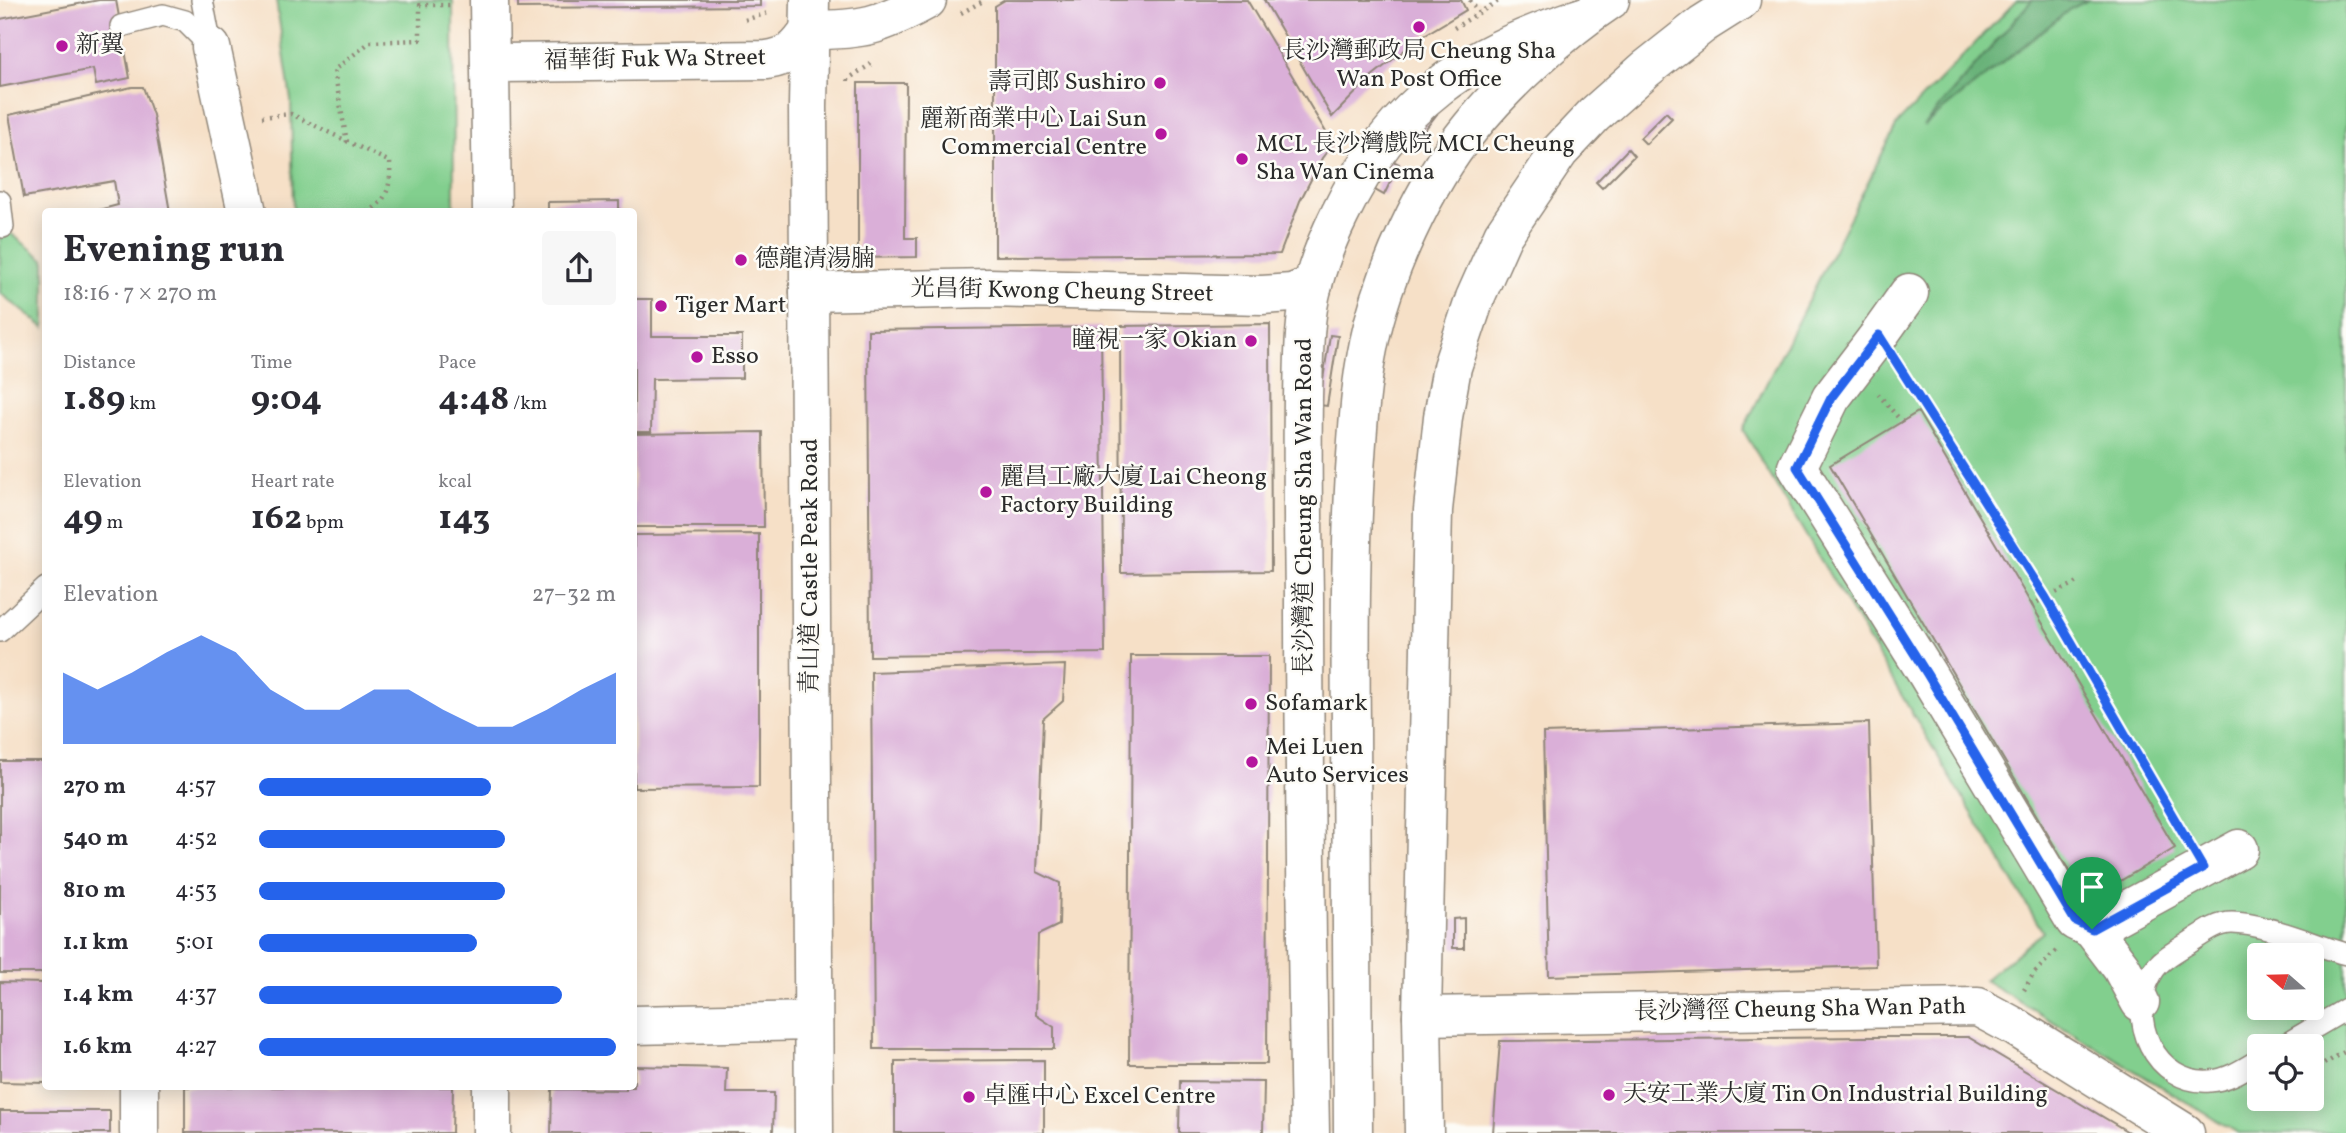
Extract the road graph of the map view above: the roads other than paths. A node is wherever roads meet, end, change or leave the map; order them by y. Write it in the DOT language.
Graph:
graph roads {
  1 [pos="202,0"];
  2 [pos="1741,0"];
  3 [pos="471,2"];
  4 [pos="1598,8"];
  5 [pos="939,10"];
  6 [pos="810,15"];
  7 [pos="121,26"];
  8 [pos="211,47"];
  9 [pos="490,63"];
  10 [pos="0,201"];
  11 [pos="246,208"];
  12 [pos="492,208"];
  13 [pos="3,227"];
  14 [pos="1313,285"];
  15 [pos="809,292"];
  16 [pos="1909,293"];
  17 [pos="42,593"];
  18 [pos="0,631"];
  19 [pos="2239,849"];
  20 [pos="2092,929"];
  21 [pos="2346,954"];
  22 [pos="2140,1002"];
  23 [pos="2346,1009"];
  24 [pos="1422,1016"];
  25 [pos="813,1021"];
  26 [pos="637,1025"];
  27 [pos="2303,1034"];
  28 [pos="2247,1067"];
  29 [pos="139,1090"];
  30 [pos="492,1090"];
  31 [pos="139,1133"];
  32 [pos="492,1133"];
  33 [pos="814,1133"];
  34 [pos="1310,1133"];
  35 [pos="1353,1133"];
  36 [pos="1424,1133"];
  37 [pos="2185,1133"];
  1 -- 8 [label="lane"];
  2 -- 24 [label="street"];
  3 -- 9 [label="street"];
  4 -- 14 [label="street, 長沙灣道 Cheung Sha Wan Road"];
  4 -- 35 [label="street, 長沙灣道 Cheung Sha Wan Road"];
  5 -- 6 [label="street"];
  6 -- 9 [label="street, 福華街 Fuk Wa Street"];
  6 -- 15 [label="street, 青山道 Castle Peak Road"];
  7 -- 8 [label="lane"];
  8 -- 11 [label="street"];
  9 -- 12 [label="street"];
  10 -- 13 [label="lane"];
  14 -- 15 [label="street, 光昌街 Kwong Cheung Street"];
  14 -- 34 [label="street, 長沙灣道 Cheung Sha Wan Road"];
  15 -- 25 [label="street, 青山道 Castle Peak Road"];
  16 -- 20 [label="street"];
  17 -- 18 [label="lane"];
  19 -- 20 [label="street"];
  20 -- 22 [label="street"];
  21 -- 22 [label="lane"];
  22 -- 28 [label="lane"];
  23 -- 27 [label="lane"];
  24 -- 36 [label="street"];
  24 -- 37 [label="street, 長沙灣徑 Cheung Sha Wan Path"];
  25 -- 26 [label="street"];
  25 -- 33 [label="street, 青山道 Castle Peak Road"];
  29 -- 31 [label="street"];
  30 -- 32 [label="street"];
}
